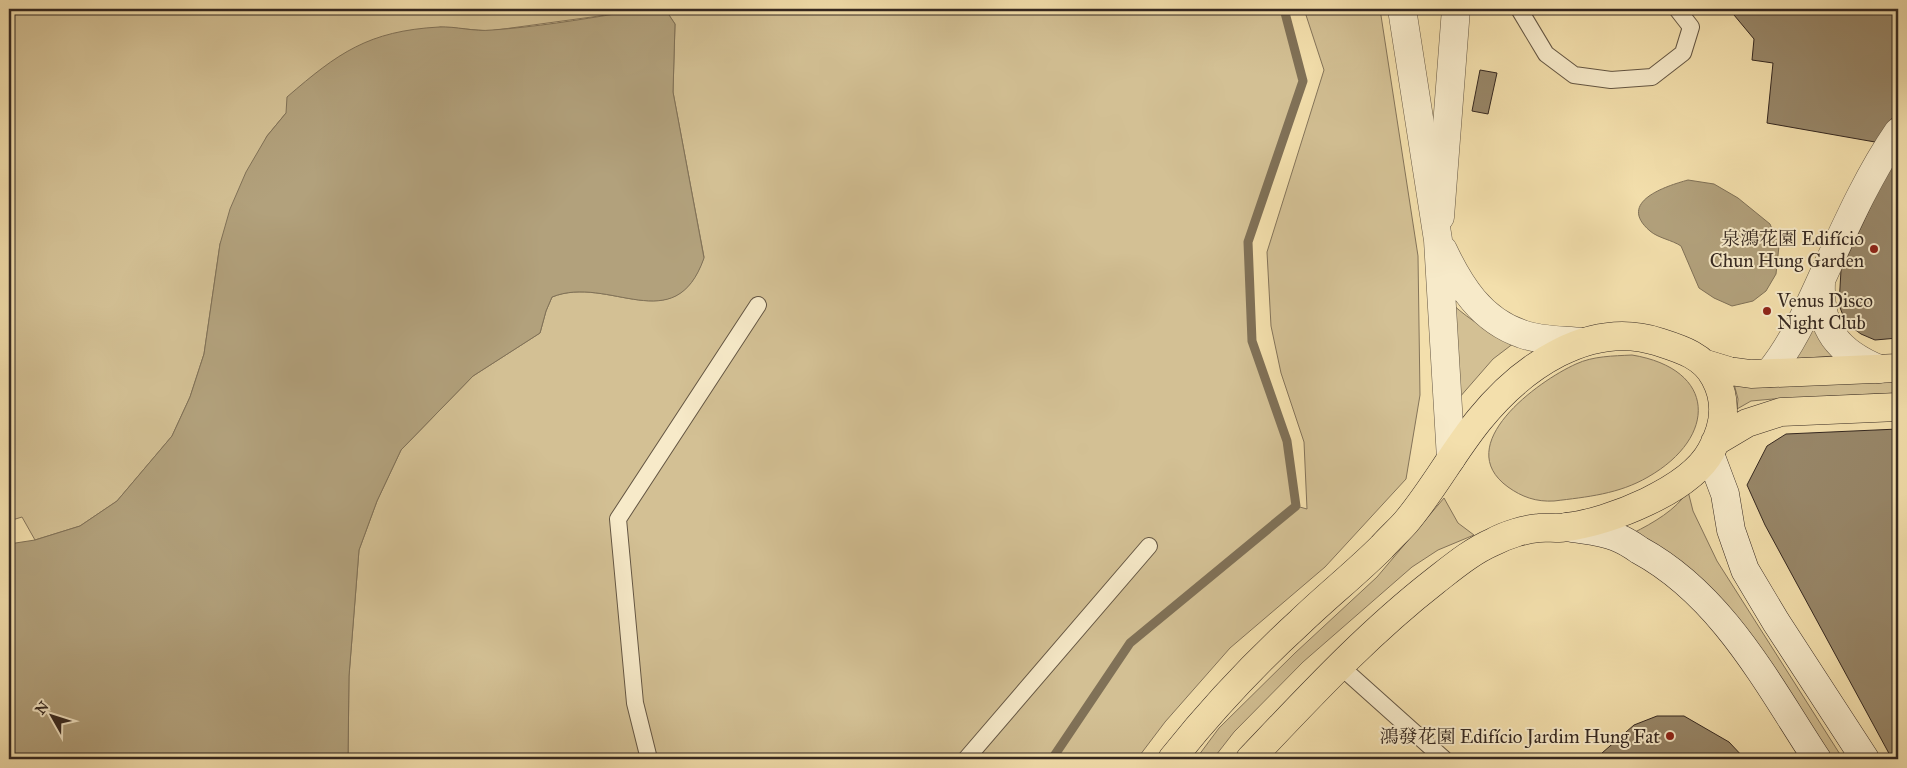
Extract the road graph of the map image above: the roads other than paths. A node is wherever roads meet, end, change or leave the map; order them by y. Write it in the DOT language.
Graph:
graph roads {
  1 [pos="1402,9"];
  2 [pos="1456,9"];
  3 [pos="1519,9"];
  4 [pos="1677,9"];
  5 [pos="1898,132"];
  6 [pos="1438,240"];
  7 [pos="1821,279"];
  8 [pos="758,306"];
  9 [pos="1582,342"];
  10 [pos="1706,364"];
  11 [pos="1889,368"];
  12 [pos="1769,373"];
  13 [pos="1898,407"];
  14 [pos="1712,448"];
  15 [pos="1451,459"];
  16 [pos="1567,527"];
  17 [pos="1149,546"];
  18 [pos="1339,666"];
  19 [pos="649,759"];
  20 [pos="966,759"];
  21 [pos="1172,759"];
  22 [pos="1250,759"];
  23 [pos="1444,759"];
  24 [pos="1817,759"];
  25 [pos="1864,759"];
  1 -- 6 [label="street"];
  2 -- 6 [label="street"];
  3 -- 4 [label="lane"];
  5 -- 7 [label="street"];
  6 -- 9 [label="street"];
  6 -- 15 [label="street"];
  7 -- 11 [label="street"];
  7 -- 12 [label="street"];
  8 -- 19 [label="lane"];
  9 -- 10 [label="main road"];
  9 -- 15 [label="main road"];
  10 -- 12 [label="main road"];
  10 -- 14 [label="main road"];
  11 -- 12 [label="main road"];
  13 -- 14 [label="main road"];
  14 -- 16 [label="main road"];
  14 -- 25 [label="street"];
  15 -- 21 [label="main road"];
  16 -- 18 [label="main road"];
  16 -- 24 [label="street"];
  17 -- 20 [label="lane"];
  18 -- 22 [label="main road"];
  18 -- 23 [label="lane"];
}
